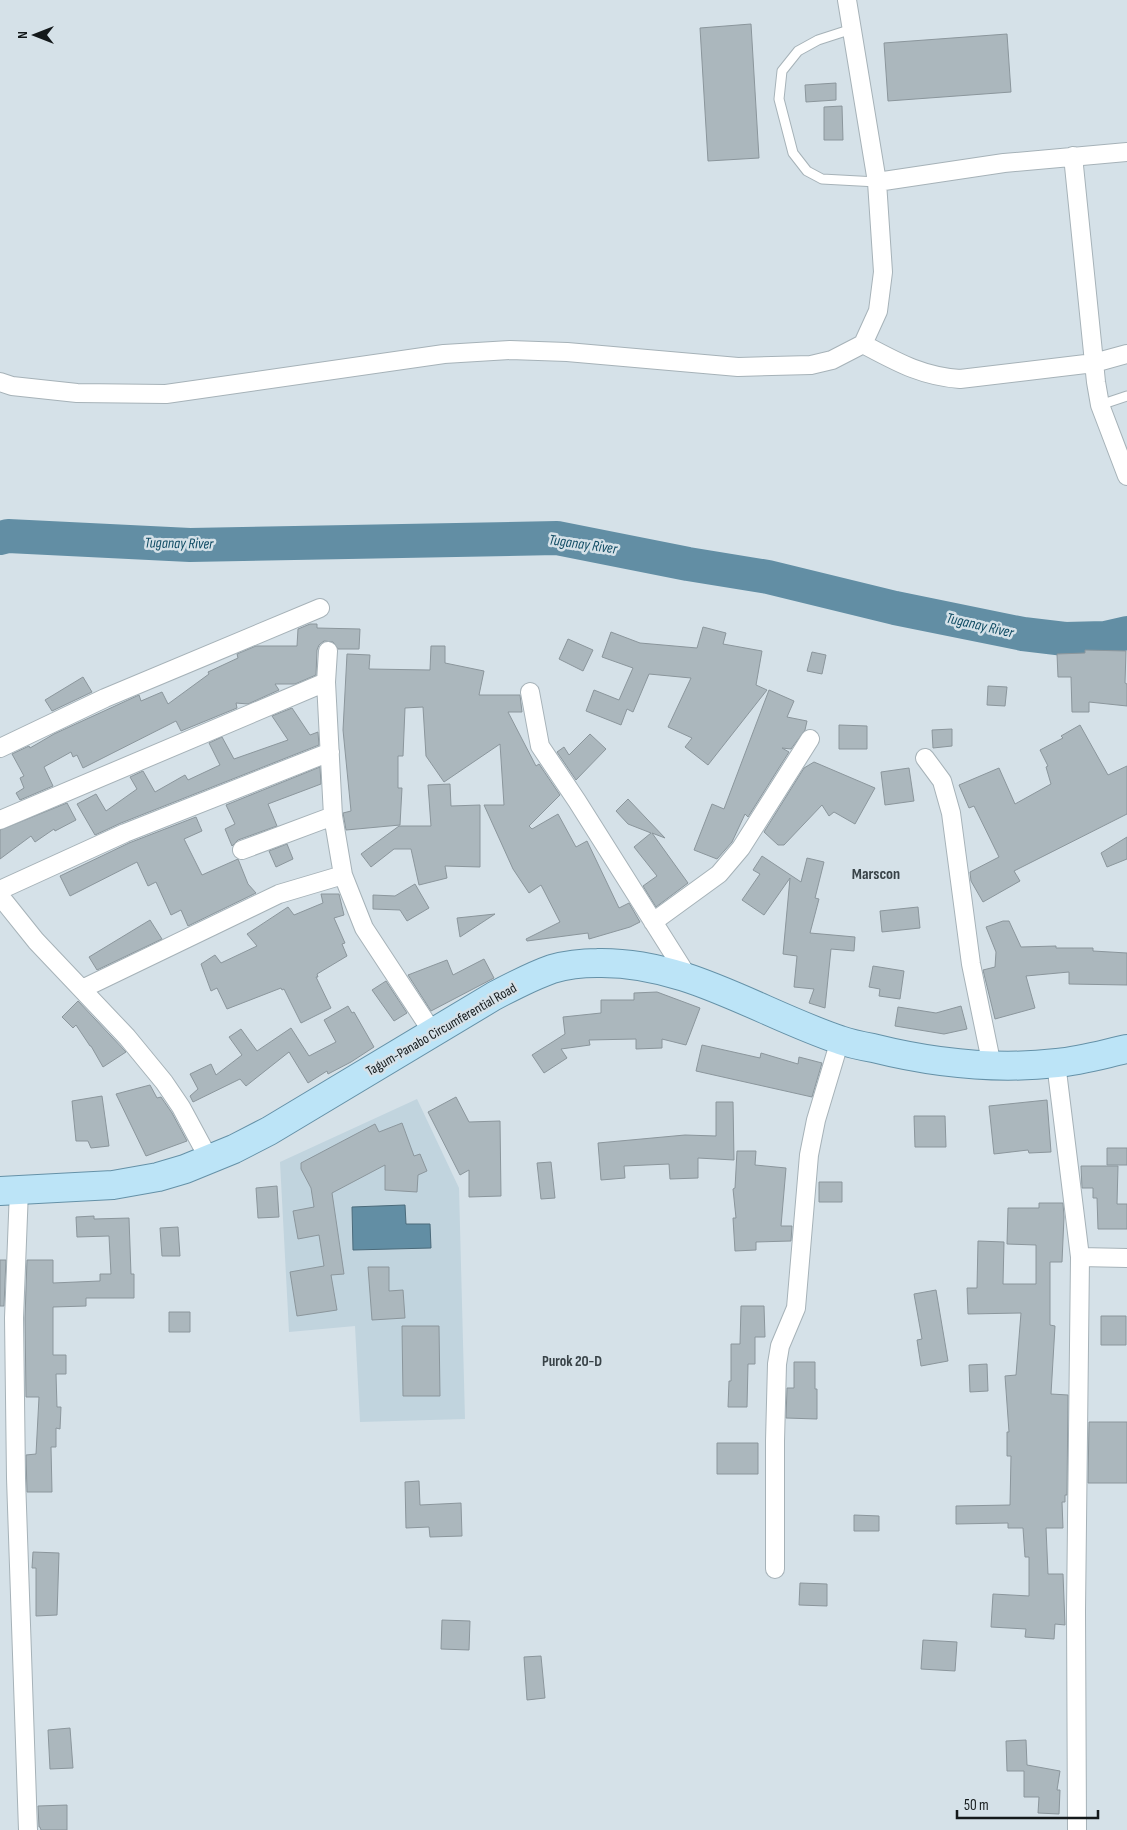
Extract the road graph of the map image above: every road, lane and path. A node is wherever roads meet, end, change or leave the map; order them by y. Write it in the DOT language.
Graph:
graph roads {
  1 [pos="847,0"];
  2 [pos="852,29"];
  3 [pos="1127,152"];
  4 [pos="1073,156"];
  5 [pos="877,182"];
  6 [pos="863,344"];
  7 [pos="1127,354"];
  8 [pos="1094,363"];
  9 [pos="0,382"];
  10 [pos="1127,396"];
  11 [pos="1100,405"];
  12 [pos="1127,476"];
  13 [pos="320,608"];
  14 [pos="328,651"];
  15 [pos="326,682"];
  16 [pos="530,692"];
  17 [pos="810,739"];
  18 [pos="0,748"];
  19 [pos="330,752"];
  20 [pos="925,758"];
  21 [pos="333,816"];
  22 [pos="0,820"];
  23 [pos="242,850"];
  24 [pos="343,875"];
  25 [pos="0,890"];
  26 [pos="0,896"];
  27 [pos="653,922"];
  28 [pos="688,977"];
  29 [pos="82,989"];
  30 [pos="433,1033"];
  31 [pos="840,1040"];
  32 [pos="1127,1049"];
  33 [pos="1056,1063"];
  34 [pos="992,1066"];
  35 [pos="209,1159"];
  36 [pos="10,1191"];
  37 [pos="1080,1257"];
  38 [pos="1127,1258"];
  39 [pos="775,1569"];
  40 [pos="28,1830"];
  41 [pos="1078,1830"];
  1 -- 2 [label="street"];
  2 -- 5 [label="street"];
  2 -- 5 [label="lane"];
  3 -- 4 [label="street"];
  4 -- 5 [label="street"];
  4 -- 8 [label="street"];
  5 -- 6 [label="street"];
  6 -- 8 [label="street"];
  6 -- 9 [label="street"];
  7 -- 8 [label="street"];
  8 -- 11 [label="street"];
  10 -- 11 [label="lane"];
  11 -- 12 [label="street"];
  13 -- 18 [label="street"];
  14 -- 15 [label="street"];
  15 -- 19 [label="street"];
  15 -- 22 [label="street"];
  16 -- 27 [label="street"];
  17 -- 27 [label="street"];
  19 -- 21 [label="street"];
  19 -- 25 [label="street"];
  20 -- 34 [label="street"];
  21 -- 23 [label="street"];
  21 -- 24 [label="street"];
  24 -- 29 [label="street"];
  24 -- 30 [label="street"];
  26 -- 29 [label="street"];
  27 -- 28 [label="street"];
  28 -- 30 [label="main road, Tagum-Panabo Circumferential Road"];
  28 -- 31 [label="main road, Tagum-Panabo Circumferential Road"];
  29 -- 35 [label="street"];
  30 -- 35 [label="main road, Tagum-Panabo Circumferential Road"];
  31 -- 34 [label="main road, Tagum-Panabo Circumferential Road"];
  31 -- 39 [label="street"];
  32 -- 33 [label="main road, Tagum-Panabo Circumferential Road"];
  33 -- 34 [label="main road, Tagum-Panabo Circumferential Road"];
  33 -- 37 [label="street"];
  35 -- 36 [label="main road, Tagum-Panabo Circumferential Road"];
  36 -- 40 [label="street"];
  37 -- 38 [label="street"];
  37 -- 41 [label="street"];
}
